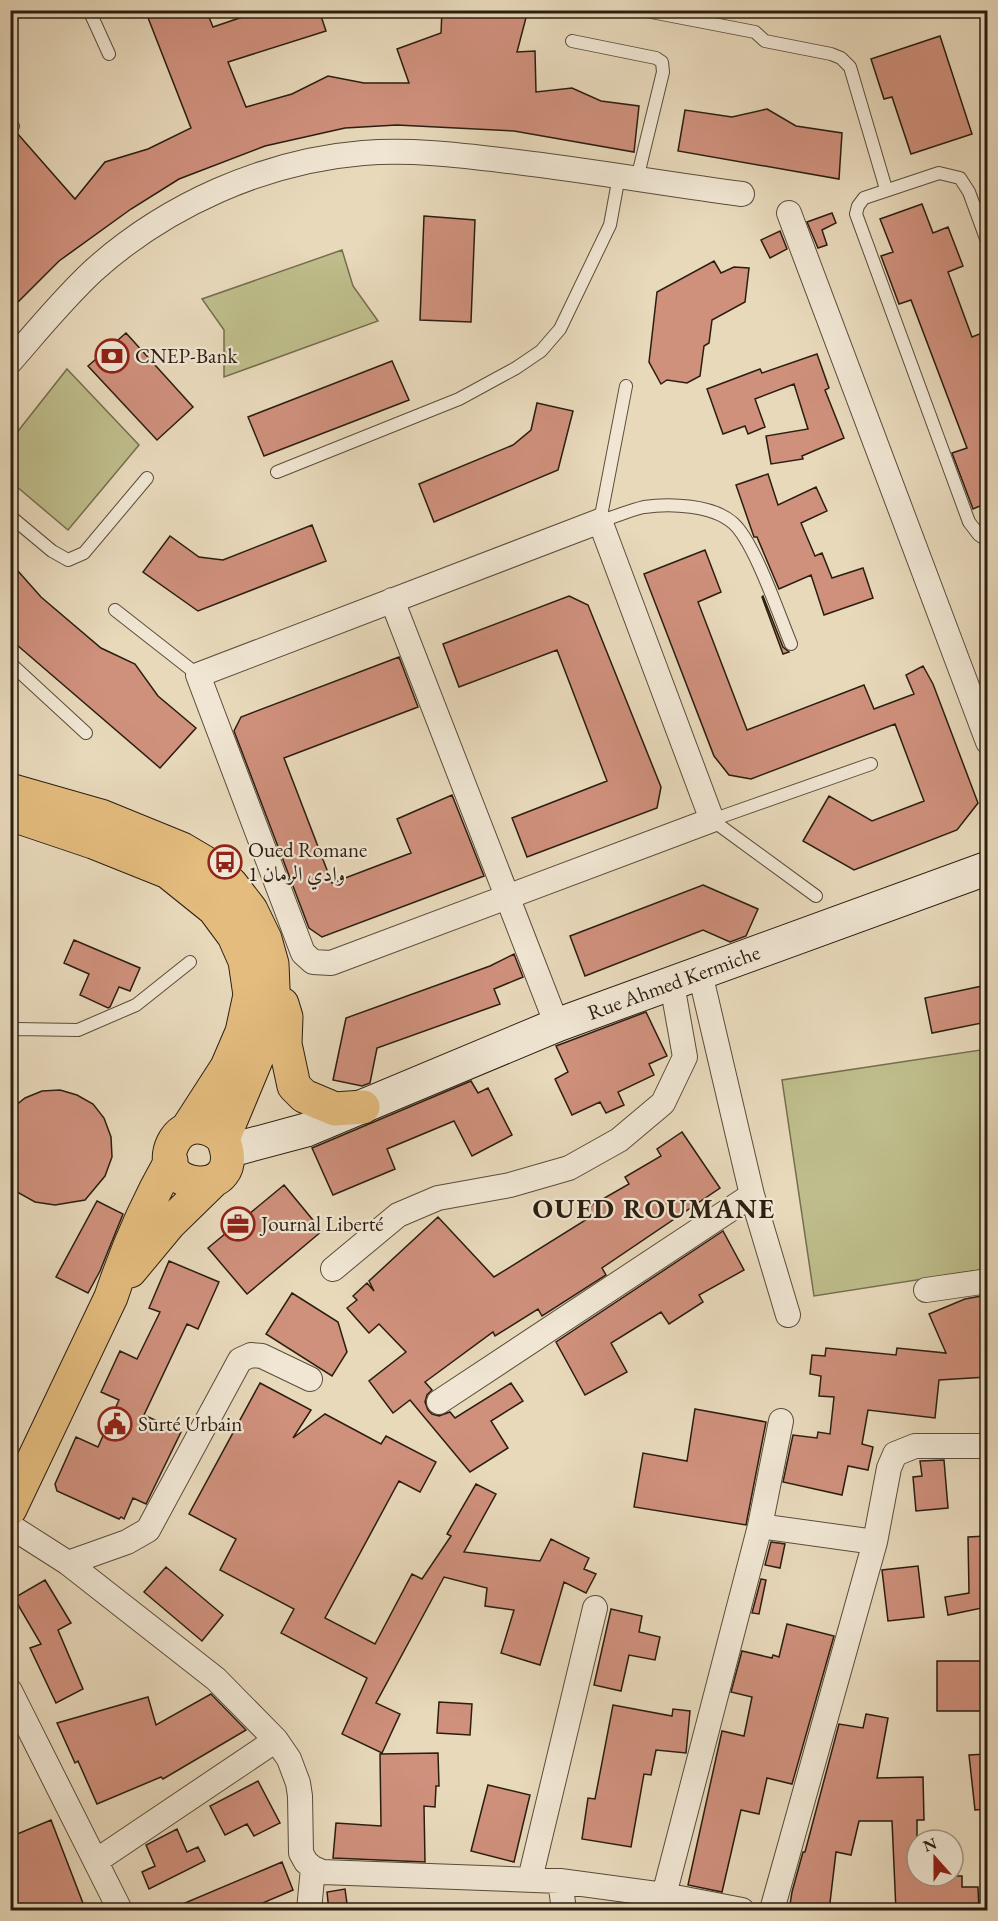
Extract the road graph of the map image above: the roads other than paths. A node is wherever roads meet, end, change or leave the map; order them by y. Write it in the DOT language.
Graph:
graph roads {
  1 [pos="89,10"];
  2 [pos="641,10"];
  3 [pos="572,41"];
  4 [pos="109,54"];
  5 [pos="628,178"];
  6 [pos="886,189"];
  7 [pos="742,194"];
  8 [pos="789,213"];
  9 [pos="987,244"];
  10 [pos="10,362"];
  11 [pos="626,386"];
  12 [pos="277,472"];
  13 [pos="147,478"];
  14 [pos="10,516"];
  15 [pos="600,521"];
  16 [pos="987,541"];
  17 [pos="392,600"];
  18 [pos="114,610"];
  19 [pos="790,644"];
  20 [pos="10,663"];
  21 [pos="198,675"];
  22 [pos="86,733"];
  23 [pos="987,742"];
  24 [pos="871,764"];
  25 [pos="10,790"];
  26 [pos="10,814"];
  27 [pos="712,820"];
  28 [pos="987,868"];
  29 [pos="507,895"];
  30 [pos="816,896"];
  31 [pos="190,962"];
  32 [pos="686,978"];
  33 [pos="273,988"];
  34 [pos="557,1025"];
  35 [pos="10,1030"];
  36 [pos="363,1107"];
  37 [pos="187,1129"];
  38 [pos="226,1145"];
  39 [pos="171,1161"];
  40 [pos="213,1181"];
  41 [pos="752,1195"];
  42 [pos="333,1269"];
  43 [pos="987,1281"];
  44 [pos="926,1290"];
  45 [pos="111,1297"];
  46 [pos="788,1315"];
  47 [pos="310,1379"];
  48 [pos="439,1402"];
  49 [pos="781,1421"];
  50 [pos="987,1446"];
  51 [pos="10,1509"];
  52 [pos="10,1526"];
  53 [pos="760,1526"];
  54 [pos="875,1542"];
  55 [pos="68,1563"];
  56 [pos="595,1608"];
  57 [pos="10,1690"];
  58 [pos="276,1740"];
  59 [pos="96,1861"];
  60 [pos="313,1868"];
  61 [pos="530,1879"];
  62 [pos="560,1881"];
  63 [pos="664,1894"];
  64 [pos="120,1911"];
  65 [pos="309,1911"];
  66 [pos="564,1911"];
  67 [pos="742,1911"];
  68 [pos="772,1911"];
  1 -- 4 [label="lane"];
  2 -- 6 [label="lane"];
  3 -- 5 [label="lane"];
  5 -- 7 [label="street"];
  5 -- 10 [label="street"];
  5 -- 12 [label="lane"];
  6 -- 9 [label="lane"];
  6 -- 16 [label="lane"];
  8 -- 23 [label="street"];
  11 -- 15 [label="lane"];
  13 -- 14 [label="lane"];
  15 -- 17 [label="street"];
  15 -- 19 [label="lane"];
  15 -- 27 [label="street"];
  17 -- 21 [label="street"];
  17 -- 29 [label="street"];
  18 -- 21 [label="lane"];
  20 -- 22 [label="lane"];
  21 -- 29 [label="street"];
  24 -- 27 [label="lane"];
  25 -- 33 [label="main road"];
  26 -- 37 [label="main road"];
  27 -- 29 [label="street"];
  27 -- 30 [label="lane"];
  28 -- 32 [label="main road, Rue Ahmed Kermiche"];
  29 -- 34 [label="street"];
  31 -- 35 [label="lane"];
  32 -- 34 [label="main road, Rue Ahmed Kermiche"];
  32 -- 41 [label="street"];
  32 -- 42 [label="street"];
  33 -- 36 [label="main road"];
  33 -- 38 [label="main road"];
  34 -- 36 [label="main road, Rue Ahmed Kermiche"];
  36 -- 38 [label="main road, Rue Ahmed Kermiche"];
  37 -- 38 [label="main road"];
  37 -- 39 [label="main road"];
  38 -- 40 [label="main road"];
  39 -- 40 [label="main road"];
  39 -- 45 [label="main road"];
  40 -- 45 [label="main road"];
  41 -- 46 [label="street"];
  41 -- 48 [label="street"];
  43 -- 44 [label="street"];
  45 -- 51 [label="main road"];
  47 -- 55 [label="street"];
  49 -- 53 [label="street"];
  50 -- 54 [label="street"];
  52 -- 55 [label="street"];
  53 -- 54 [label="street"];
  53 -- 63 [label="street"];
  54 -- 68 [label="street"];
  55 -- 58 [label="street"];
  56 -- 61 [label="street"];
  57 -- 59 [label="street"];
  58 -- 59 [label="street"];
  58 -- 60 [label="street"];
  59 -- 64 [label="street"];
  60 -- 61 [label="street"];
  60 -- 65 [label="street"];
  61 -- 62 [label="street"];
  62 -- 63 [label="street"];
  62 -- 66 [label="street"];
  63 -- 67 [label="street"];
}
